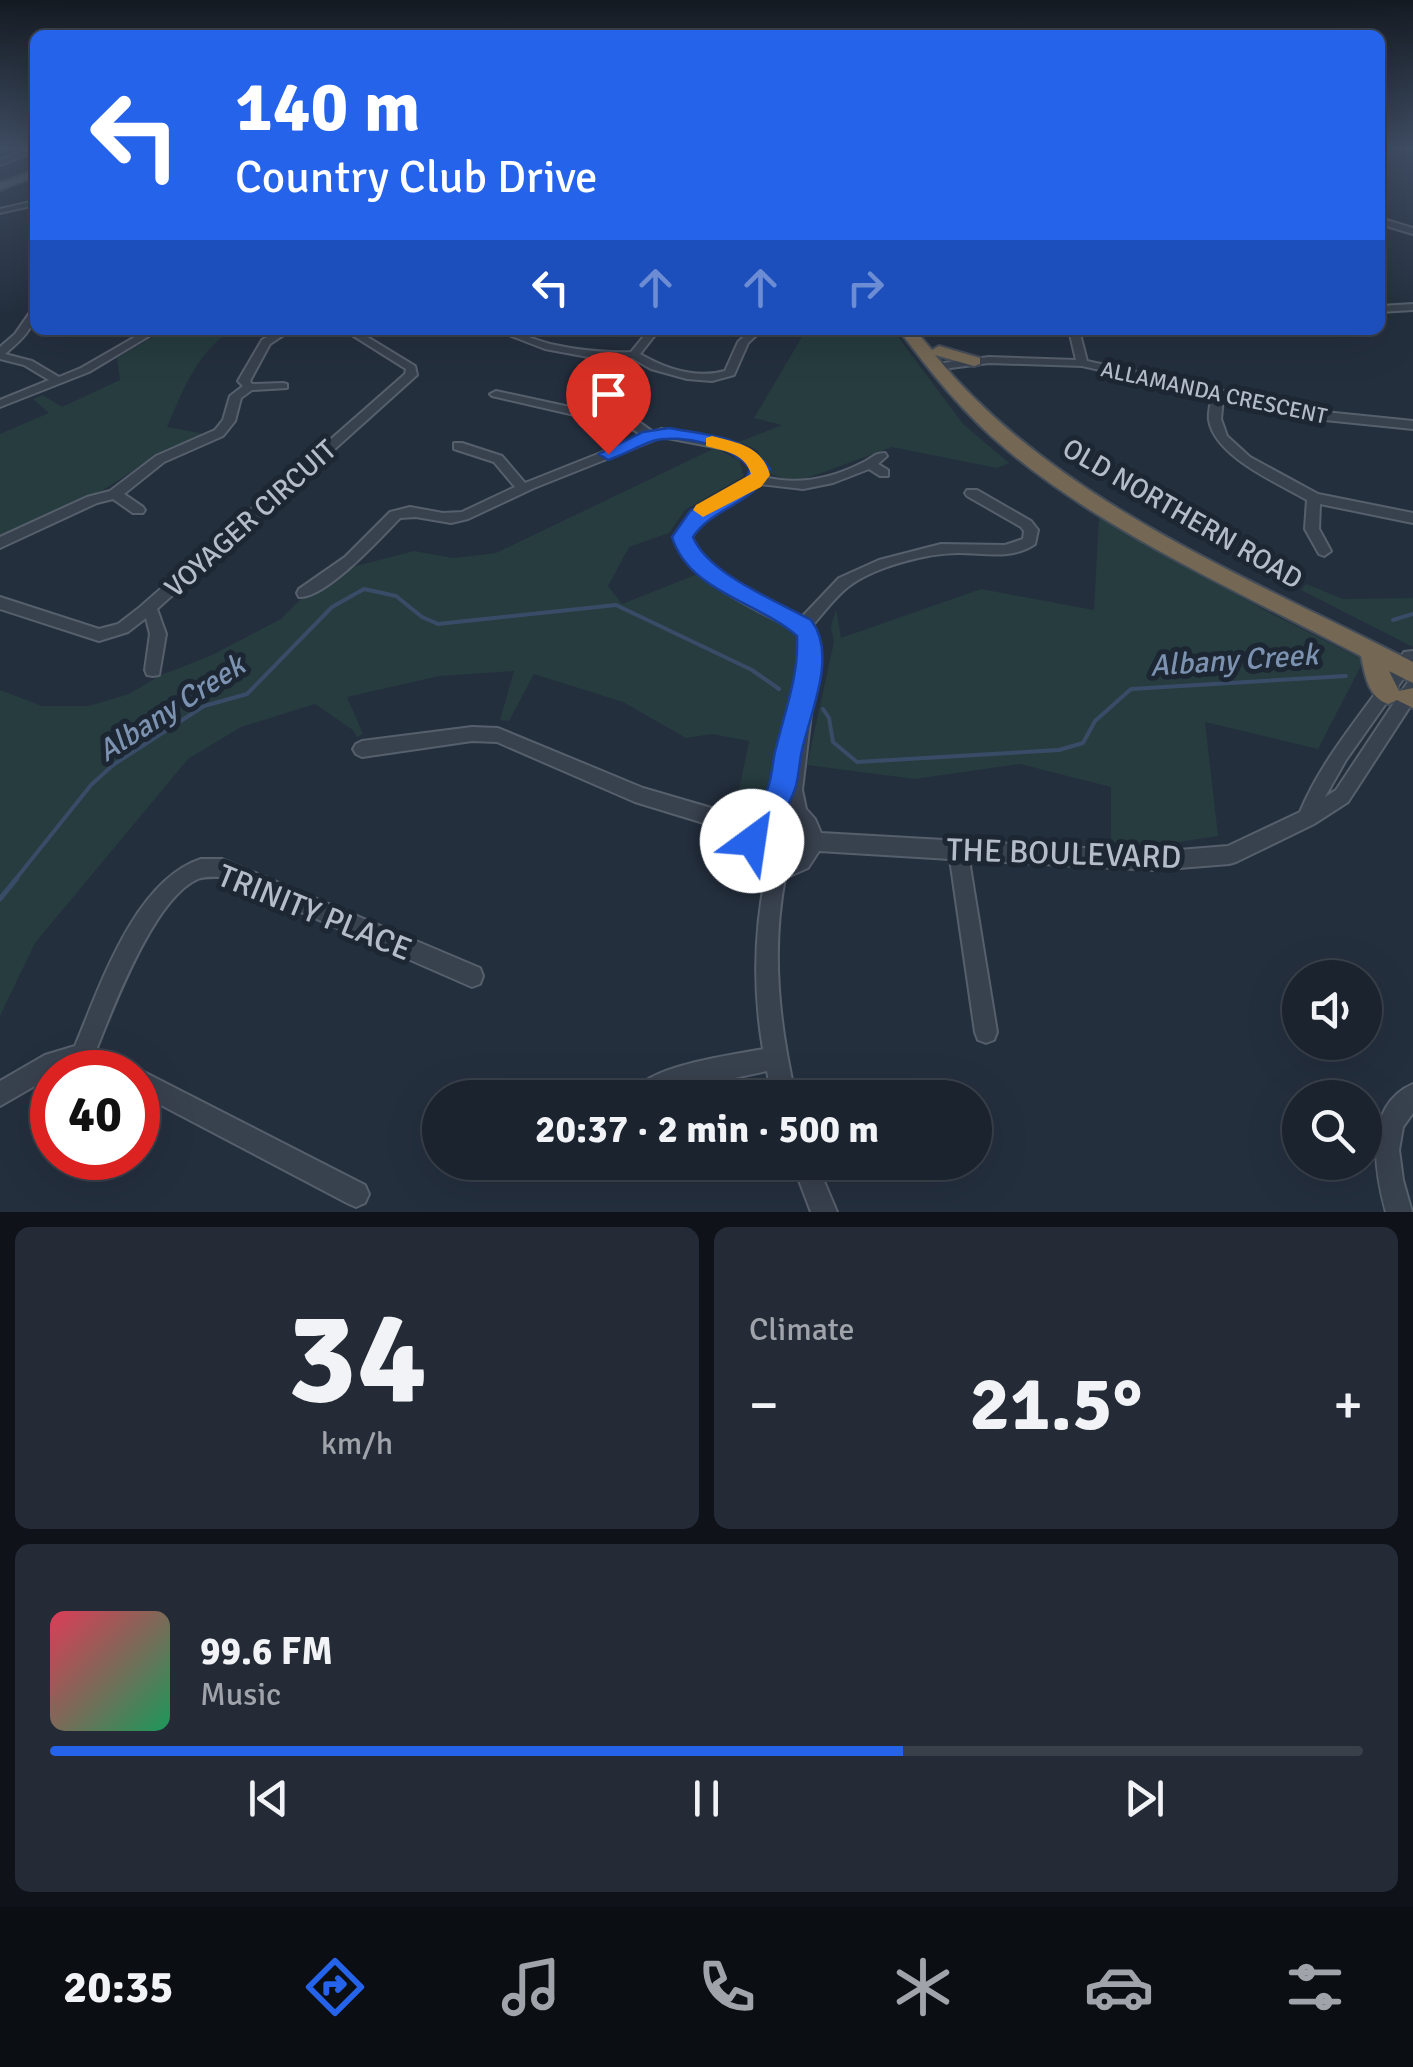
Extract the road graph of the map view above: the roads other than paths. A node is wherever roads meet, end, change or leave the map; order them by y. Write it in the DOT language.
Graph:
graph roads {
  1 [pos="30,204"];
  2 [pos="0,210"];
  3 [pos="1385,222"];
  4 [pos="1413,230"];
  5 [pos="1413,308"];
  6 [pos="1385,310"];
  7 [pos="30,320"];
  8 [pos="146,335"];
  9 [pos="278,335"];
  10 [pos="357,335"];
  11 [pos="511,335"];
  12 [pos="531,335"];
  13 [pos="650,335"];
  14 [pos="752,335"];
  15 [pos="913,335"];
  16 [pos="927,335"];
  17 [pos="1075,335"];
  18 [pos="522,340"];
  19 [pos="0,354"];
  20 [pos="634,356"];
  21 [pos="1082,364"];
  22 [pos="956,369"];
  23 [pos="56,380"];
  24 [pos="283,386"];
  25 [pos="249,387"];
  26 [pos="492,394"];
  27 [pos="1217,396"];
  28 [pos="0,404"];
  29 [pos="1413,425"];
  30 [pos="650,436"];
  31 [pos="453,446"];
  32 [pos="884,473"];
  33 [pos="758,479"];
  34 [pos="521,486"];
  35 [pos="972,493"];
  36 [pos="115,494"];
  37 [pos="1314,498"];
  38 [pos="138,510"];
  39 [pos="1413,518"];
  40 [pos="0,542"];
  41 [pos="1324,550"];
  42 [pos="304,592"];
  43 [pos="0,603"];
  44 [pos="145,612"];
  45 [pos="802,626"];
  46 [pos="153,670"];
  47 [pos="1408,679"];
  48 [pos="799,720"];
  49 [pos="362,748"];
  50 [pos="770,812"];
  51 [pos="798,815"];
  52 [pos="753,829"];
  53 [pos="813,842"];
  54 [pos="958,851"];
  55 [pos="777,867"];
  56 [pos="472,976"];
  57 [pos="986,1032"];
  58 [pos="85,1050"];
  59 [pos="774,1058"];
  60 [pos="30,1076"];
  61 [pos="669,1080"];
  62 [pos="780,1080"];
  63 [pos="160,1092"];
  64 [pos="0,1094"];
  65 [pos="1413,1096"];
  66 [pos="811,1180"];
  67 [pos="356,1194"];
  68 [pos="824,1212"];
  69 [pos="1399,1212"];
  1 -- 2 [label="street"];
  3 -- 4 [label="street"];
  5 -- 6 [label="street"];
  7 -- 19 [label="street"];
  8 -- 23 [label="street"];
  9 -- 25 [label="street"];
  10 -- 44 [label="street, VOYAGER CIRCUIT"];
  11 -- 18 [label="street"];
  12 -- 18 [label="street"];
  13 -- 20 [label="street"];
  14 -- 20 [label="street"];
  15 -- 22 [label="highway, OLD NORTHERN ROAD"];
  16 -- 22 [label="highway, OLD NORTHERN ROAD"];
  17 -- 21 [label="street"];
  18 -- 20 [label="street"];
  19 -- 23 [label="street"];
  21 -- 22 [label="street, ALLAMANDA CRESCENT"];
  21 -- 27 [label="street, ALLAMANDA CRESCENT"];
  22 -- 47 [label="highway, OLD NORTHERN ROAD"];
  22 -- 47 [label="highway, OLD NORTHERN ROAD"];
  23 -- 28 [label="street"];
  24 -- 25 [label="street"];
  25 -- 36 [label="street"];
  26 -- 30 [label="street"];
  27 -- 29 [label="street, ALLAMANDA CRESCENT"];
  27 -- 37 [label="street"];
  30 -- 33 [label="street"];
  30 -- 34 [label="street"];
  31 -- 34 [label="street"];
  32 -- 33 [label="street"];
  33 -- 45 [label="street"];
  34 -- 42 [label="street"];
  35 -- 45 [label="street"];
  36 -- 38 [label="street"];
  36 -- 40 [label="street"];
  37 -- 39 [label="street"];
  37 -- 41 [label="street"];
  43 -- 44 [label="street, VOYAGER CIRCUIT"];
  44 -- 46 [label="street"];
  45 -- 48 [label="street"];
  47 -- 54 [label="street, THE BOULEVARD"];
  48 -- 50 [label="street"];
  48 -- 51 [label="street"];
  49 -- 52 [label="street"];
  50 -- 51 [label="street"];
  50 -- 52 [label="street"];
  51 -- 53 [label="street"];
  52 -- 55 [label="street"];
  53 -- 54 [label="street, THE BOULEVARD"];
  53 -- 55 [label="street"];
  54 -- 57 [label="street"];
  55 -- 59 [label="street"];
  56 -- 58 [label="street, TRINITY PLACE"];
  59 -- 61 [label="street"];
  59 -- 62 [label="street"];
  60 -- 64 [label="street"];
  63 -- 67 [label="street"];
  65 -- 69 [label="street"];
  66 -- 68 [label="street"];
}
